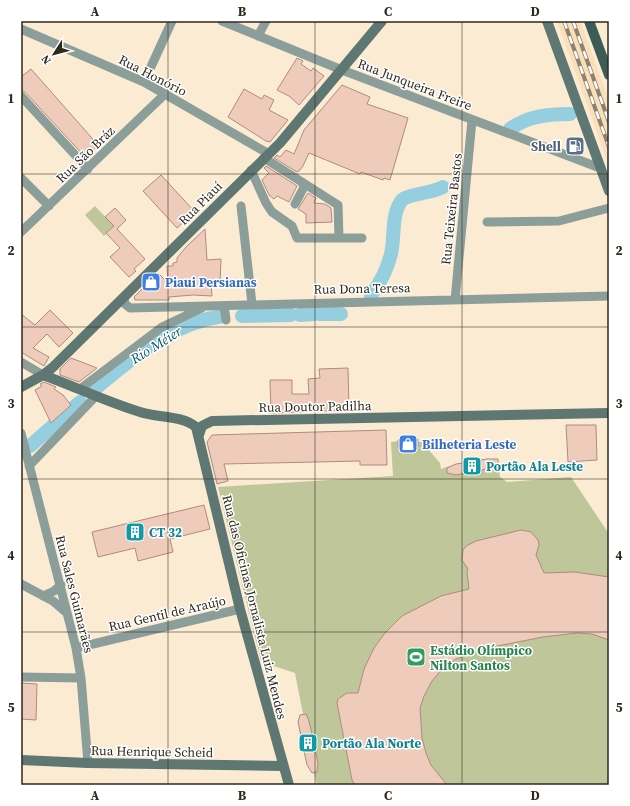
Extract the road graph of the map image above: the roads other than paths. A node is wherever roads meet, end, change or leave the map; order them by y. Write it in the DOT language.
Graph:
graph roads {
  1 [pos="172,21"];
  2 [pos="222,21"];
  3 [pos="266,21"];
  4 [pos="382,21"];
  5 [pos="547,21"];
  6 [pos="589,21"];
  7 [pos="21,29"];
  8 [pos="258,36"];
  9 [pos="342,70"];
  10 [pos="609,75"];
  11 [pos="144,82"];
  12 [pos="165,94"];
  13 [pos="21,96"];
  14 [pos="472,120"];
  15 [pos="266,156"];
  16 [pos="88,168"];
  17 [pos="600,168"];
  18 [pos="252,170"];
  19 [pos="21,178"];
  20 [pos="302,182"];
  21 [pos="609,190"];
  22 [pos="295,204"];
  23 [pos="49,206"];
  24 [pos="241,206"];
  25 [pos="609,208"];
  26 [pos="487,222"];
  27 [pos="21,232"];
  28 [pos="339,238"];
  29 [pos="362,238"];
  30 [pos="125,296"];
  31 [pos="609,296"];
  32 [pos="455,300"];
  33 [pos="252,304"];
  34 [pos="207,306"];
  35 [pos="21,362"];
  36 [pos="43,375"];
  37 [pos="21,387"];
  38 [pos="80,389"];
  39 [pos="96,396"];
  40 [pos="609,413"];
  41 [pos="21,433"];
  42 [pos="199,435"];
  43 [pos="29,466"];
  44 [pos="21,584"];
  45 [pos="61,585"];
  46 [pos="43,596"];
  47 [pos="240,609"];
  48 [pos="68,614"];
  49 [pos="76,648"];
  50 [pos="21,677"];
  51 [pos="81,678"];
  52 [pos="21,760"];
  53 [pos="88,763"];
  54 [pos="282,766"];
  55 [pos="289,785"];
  1 -- 11 [label="street"];
  2 -- 8 [label="street, Rua Junqueira Freire"];
  3 -- 8 [label="street"];
  4 -- 9 [label="street, Rua Piauí"];
  5 -- 17 [label="street"];
  6 -- 10 [label="main road"];
  7 -- 11 [label="street, Rua Honório"];
  8 -- 9 [label="street, Rua Junqueira Freire"];
  9 -- 14 [label="street, Rua Junqueira Freire"];
  9 -- 15 [label="street, Rua Piauí"];
  11 -- 12 [label="street, Rua Honório"];
  12 -- 15 [label="street, Rua Honório"];
  12 -- 16 [label="street, Rua São Bráz"];
  13 -- 16 [label="street"];
  14 -- 17 [label="street, Rua Junqueira Freire"];
  14 -- 32 [label="street, Rua Teixeira Bastos"];
  15 -- 18 [label="street, Rua Piauí"];
  15 -- 20 [label="street, Rua Honório"];
  16 -- 23 [label="street, Rua São Bráz"];
  17 -- 21 [label="street"];
  18 -- 28 [label="street"];
  18 -- 30 [label="street, Rua Piauí"];
  19 -- 23 [label="street"];
  20 -- 22 [label="street"];
  20 -- 28 [label="street, Rua Honório"];
  23 -- 27 [label="street, Rua São Bráz"];
  24 -- 33 [label="street"];
  25 -- 26 [label="street"];
  28 -- 29 [label="street"];
  30 -- 34 [label="street, Rua Dona Teresa"];
  30 -- 36 [label="street, Rua Piauí"];
  31 -- 32 [label="street, Rua Dona Teresa"];
  32 -- 33 [label="street, Rua Dona Teresa"];
  33 -- 34 [label="street, Rua Dona Teresa"];
  34 -- 38 [label="street"];
  35 -- 36 [label="street"];
  36 -- 37 [label="street, Rua Piauí"];
  36 -- 38 [label="street"];
  38 -- 39 [label="street"];
  39 -- 42 [label="street"];
  39 -- 43 [label="street"];
  40 -- 42 [label="street, Rua Doutor Padilha"];
  41 -- 43 [label="street, Rua Sales Guimarães"];
  42 -- 47 [label="street, Rua das Oficinas Jornalista Luiz Mendes"];
  43 -- 45 [label="street, Rua Sales Guimarães"];
  44 -- 46 [label="street"];
  45 -- 46 [label="street"];
  45 -- 48 [label="street, Rua Sales Guimarães"];
  46 -- 48 [label="street"];
  47 -- 49 [label="street, Rua Gentil de Araújo"];
  47 -- 54 [label="street, Rua das Oficinas Jornalista Luiz Mendes"];
  48 -- 49 [label="street, Rua Sales Guimarães"];
  49 -- 51 [label="street, Rua Sales Guimarães"];
  50 -- 51 [label="street"];
  51 -- 53 [label="street, Rua Sales Guimarães"];
  52 -- 53 [label="street, Rua Henrique Scheid"];
  53 -- 54 [label="street, Rua Henrique Scheid"];
  54 -- 55 [label="street, Rua das Oficinas Jornalista Luiz Mendes"];
}
